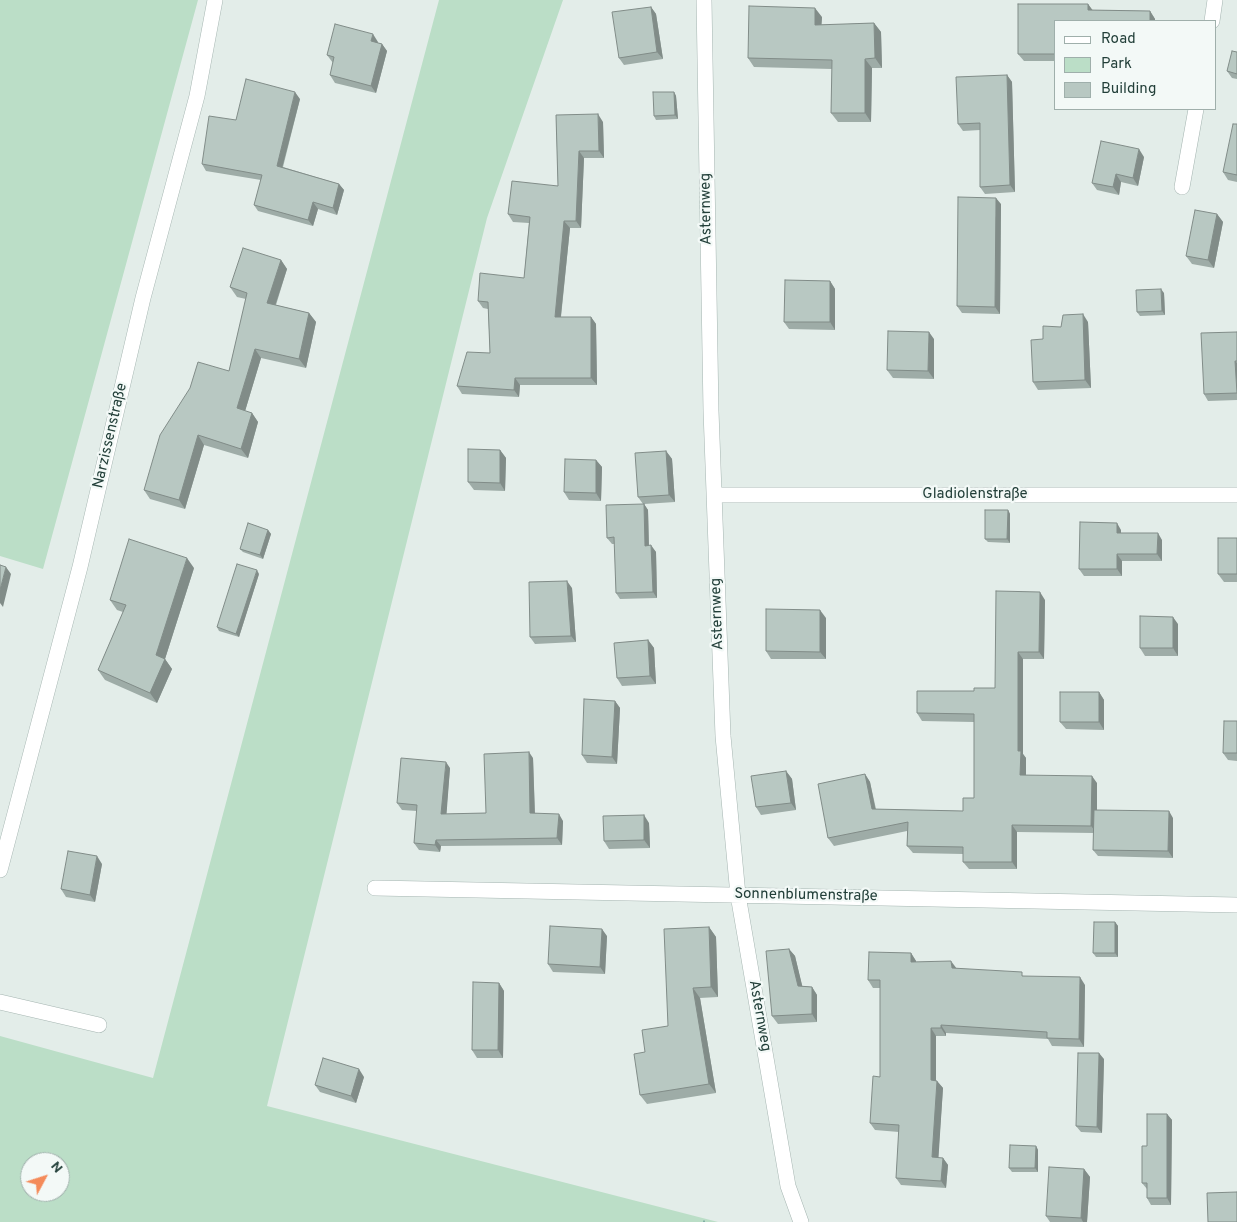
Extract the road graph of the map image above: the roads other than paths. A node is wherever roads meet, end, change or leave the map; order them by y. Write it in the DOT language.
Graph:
graph roads {
  1 [pos="215,0"];
  2 [pos="704,0"];
  3 [pos="1215,0"];
  4 [pos="1212,20"];
  5 [pos="1196,110"];
  6 [pos="1182,186"];
  7 [pos="714,495"];
  8 [pos="1237,495"];
  9 [pos="0,870"];
  10 [pos="374,888"];
  11 [pos="738,895"];
  12 [pos="1237,905"];
  13 [pos="0,1002"];
  14 [pos="99,1025"];
  15 [pos="800,1221"];
  1 -- 9 [label="street, Narzissenstraße"];
  2 -- 7 [label="street, Asternweg"];
  3 -- 4 [label="street"];
  5 -- 6 [label="street"];
  7 -- 8 [label="street, Gladiolenstraße"];
  7 -- 11 [label="street, Asternweg"];
  10 -- 11 [label="street, Sonnenblumenstraße"];
  11 -- 12 [label="street, Sonnenblumenstraße"];
  11 -- 15 [label="street, Asternweg"];
  13 -- 14 [label="street"];
}
